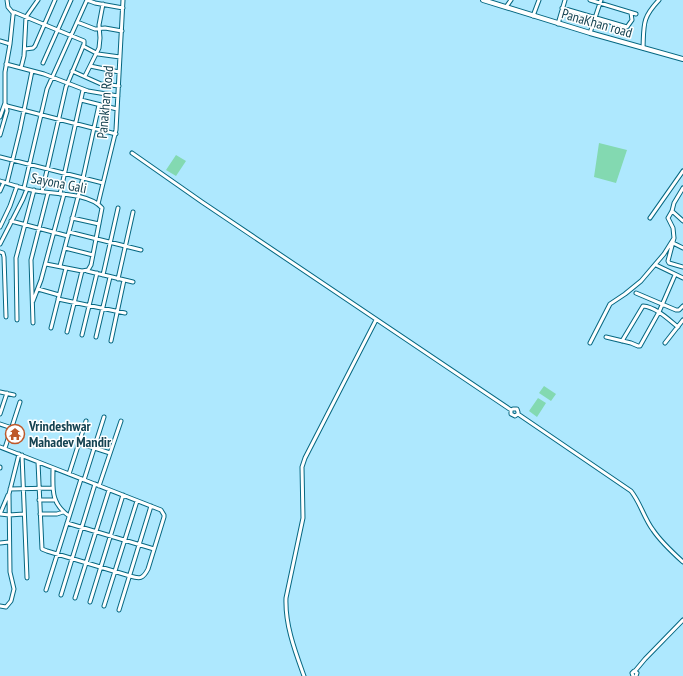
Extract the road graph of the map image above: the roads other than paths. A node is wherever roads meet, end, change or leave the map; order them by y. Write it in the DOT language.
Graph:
graph roads {
  1 [pos="7,0"];
  2 [pos="38,0"];
  3 [pos="55,0"];
  4 [pos="71,0"];
  5 [pos="87,0"];
  6 [pos="107,0"];
  7 [pos="124,0"];
  8 [pos="483,0"];
  9 [pos="511,0"];
  10 [pos="539,0"];
  11 [pos="565,0"];
  12 [pos="590,0"];
  13 [pos="659,0"];
  14 [pos="94,1"];
  15 [pos="600,1"];
  16 [pos="104,5"];
  17 [pos="123,8"];
  18 [pos="506,8"];
  19 [pos="562,8"];
  20 [pos="13,13"];
  21 [pos="631,13"];
  22 [pos="636,14"];
  23 [pos="533,16"];
  24 [pos="26,17"];
  25 [pos="594,17"];
  26 [pos="77,22"];
  27 [pos="44,24"];
  28 [pos="558,24"];
  29 [pos="99,29"];
  30 [pos="58,30"];
  31 [pos="122,31"];
  32 [pos="590,34"];
  33 [pos="72,35"];
  34 [pos="0,42"];
  35 [pos="10,44"];
  36 [pos="83,46"];
  37 [pos="643,48"];
  38 [pos="25,50"];
  39 [pos="97,54"];
  40 [pos="120,57"];
  41 [pos="683,59"];
  42 [pos="43,63"];
  43 [pos="6,64"];
  44 [pos="90,66"];
  45 [pos="21,68"];
  46 [pos="32,71"];
  47 [pos="72,71"];
  48 [pos="119,72"];
  49 [pos="85,76"];
  50 [pos="53,77"];
  51 [pos="67,83"];
  52 [pos="118,86"];
  53 [pos="83,90"];
  54 [pos="0,95"];
  55 [pos="118,96"];
  56 [pos="5,97"];
  57 [pos="81,100"];
  58 [pos="6,104"];
  59 [pos="99,105"];
  60 [pos="117,109"];
  61 [pos="23,110"];
  62 [pos="41,114"];
  63 [pos="0,117"];
  64 [pos="59,119"];
  65 [pos="76,123"];
  66 [pos="94,128"];
  67 [pos="116,134"];
  68 [pos="0,135"];
  69 [pos="132,153"];
  70 [pos="0,157"];
  71 [pos="13,160"];
  72 [pos="29,164"];
  73 [pos="48,169"];
  74 [pos="683,171"];
  75 [pos="65,173"];
  76 [pos="83,178"];
  77 [pos="0,181"];
  78 [pos="5,183"];
  79 [pos="103,183"];
  80 [pos="17,186"];
  81 [pos="26,188"];
  82 [pos="683,188"];
  83 [pos="34,190"];
  84 [pos="0,191"];
  85 [pos="42,192"];
  86 [pos="48,193"];
  87 [pos="62,194"];
  88 [pos="78,196"];
  89 [pos="98,204"];
  90 [pos="118,208"];
  91 [pos="672,211"];
  92 [pos="133,212"];
  93 [pos="72,218"];
  94 [pos="650,218"];
  95 [pos="11,221"];
  96 [pos="683,221"];
  97 [pos="99,224"];
  98 [pos="24,225"];
  99 [pos="0,227"];
  100 [pos="38,229"];
  101 [pos="54,232"];
  102 [pos="68,234"];
  103 [pos="674,238"];
  104 [pos="96,239"];
  105 [pos="110,242"];
  106 [pos="673,243"];
  107 [pos="0,244"];
  108 [pos="125,246"];
  109 [pos="65,248"];
  110 [pos="683,248"];
  111 [pos="141,250"];
  112 [pos="0,252"];
  113 [pos="93,254"];
  114 [pos="46,264"];
  115 [pos="656,265"];
  116 [pos="60,266"];
  117 [pos="683,267"];
  118 [pos="66,268"];
  119 [pos="82,271"];
  120 [pos="87,271"];
  121 [pos="97,273"];
  122 [pos="675,274"];
  123 [pos="103,275"];
  124 [pos="110,277"];
  125 [pos="683,278"];
  126 [pos="118,279"];
  127 [pos="124,280"];
  128 [pos="133,282"];
  129 [pos="38,289"];
  130 [pos="636,294"];
  131 [pos="59,297"];
  132 [pos="74,302"];
  133 [pos="33,303"];
  134 [pos="662,305"];
  135 [pos="89,306"];
  136 [pos="683,306"];
  137 [pos="103,308"];
  138 [pos="117,312"];
  139 [pos="659,312"];
  140 [pos="125,313"];
  141 [pos="6,317"];
  142 [pos="17,320"];
  143 [pos="376,320"];
  144 [pos="683,320"];
  145 [pos="33,323"];
  146 [pos="678,326"];
  147 [pos="51,328"];
  148 [pos="67,332"];
  149 [pos="82,335"];
  150 [pos="96,337"];
  151 [pos="606,337"];
  152 [pos="110,341"];
  153 [pos="622,341"];
  154 [pos="590,343"];
  155 [pos="665,343"];
  156 [pos="0,392"];
  157 [pos="7,393"];
  158 [pos="14,395"];
  159 [pos="20,402"];
  160 [pos="0,414"];
  161 [pos="104,417"];
  162 [pos="86,421"];
  163 [pos="121,421"];
  164 [pos="0,424"];
  165 [pos="12,428"];
  166 [pos="79,443"];
  167 [pos="0,447"];
  168 [pos="5,448"];
  169 [pos="94,448"];
  170 [pos="110,453"];
  171 [pos="21,455"];
  172 [pos="38,462"];
  173 [pos="53,468"];
  174 [pos="69,474"];
  175 [pos="82,480"];
  176 [pos="95,484"];
  177 [pos="99,486"];
  178 [pos="23,488"];
  179 [pos="39,488"];
  180 [pos="53,488"];
  181 [pos="10,489"];
  182 [pos="109,490"];
  183 [pos="9,494"];
  184 [pos="123,495"];
  185 [pos="39,500"];
  186 [pos="55,500"];
  187 [pos="137,501"];
  188 [pos="151,506"];
  189 [pos="63,512"];
  190 [pos="0,514"];
  191 [pos="24,514"];
  192 [pos="40,514"];
  193 [pos="9,515"];
  194 [pos="69,516"];
  195 [pos="67,523"];
  196 [pos="81,528"];
  197 [pos="96,532"];
  198 [pos="110,537"];
  199 [pos="124,541"];
  200 [pos="10,542"];
  201 [pos="0,543"];
  202 [pos="139,545"];
  203 [pos="154,550"];
  204 [pos="57,555"];
  205 [pos="72,559"];
  206 [pos="683,562"];
  207 [pos="86,563"];
  208 [pos="101,568"];
  209 [pos="115,572"];
  210 [pos="130,576"];
  211 [pos="27,578"];
  212 [pos="46,590"];
  213 [pos="61,595"];
  214 [pos="75,598"];
  215 [pos="90,602"];
  216 [pos="0,606"];
  217 [pos="104,606"];
  218 [pos="119,610"];
  219 [pos="683,620"];
  220 [pos="304,676"];
  221 [pos="634,676"];
  1 -- 20 [label="street"];
  2 -- 24 [label="street"];
  3 -- 27 [label="street"];
  4 -- 30 [label="street"];
  5 -- 14 [label="street"];
  5 -- 26 [label="street"];
  6 -- 16 [label="street"];
  7 -- 17 [label="street, Panakhan Road"];
  8 -- 18 [label="street, PanaKhan road"];
  9 -- 18 [label="street"];
  10 -- 23 [label="street"];
  11 -- 19 [label="street"];
  12 -- 15 [label="street"];
  13 -- 37 [label="street"];
  14 -- 16 [label="street"];
  15 -- 21 [label="street"];
  15 -- 25 [label="street"];
  16 -- 17 [label="street"];
  16 -- 29 [label="street"];
  17 -- 31 [label="street, Panakhan Road"];
  18 -- 23 [label="street, PanaKhan road"];
  19 -- 25 [label="street"];
  19 -- 28 [label="street"];
  20 -- 24 [label="street"];
  20 -- 35 [label="street"];
  21 -- 22 [label="street"];
  21 -- 25 [label="street"];
  23 -- 28 [label="street, PanaKhan road"];
  24 -- 27 [label="street"];
  24 -- 38 [label="street"];
  25 -- 32 [label="street"];
  26 -- 29 [label="street"];
  26 -- 33 [label="street"];
  27 -- 30 [label="street"];
  27 -- 38 [label="street"];
  28 -- 32 [label="street, PanaKhan road"];
  29 -- 31 [label="street"];
  29 -- 39 [label="street"];
  30 -- 33 [label="street"];
  30 -- 42 [label="street"];
  31 -- 40 [label="street, Panakhan Road"];
  32 -- 37 [label="street, PanaKhan road"];
  33 -- 36 [label="street"];
  33 -- 50 [label="street"];
  34 -- 35 [label="street"];
  35 -- 43 [label="street"];
  36 -- 39 [label="street"];
  36 -- 47 [label="street"];
  37 -- 41 [label="street, PanaKhan road"];
  38 -- 45 [label="street"];
  39 -- 40 [label="street"];
  39 -- 44 [label="street"];
  40 -- 48 [label="street, Panakhan Road"];
  43 -- 45 [label="street"];
  43 -- 56 [label="street"];
  44 -- 48 [label="street"];
  44 -- 49 [label="street"];
  45 -- 46 [label="street"];
  46 -- 50 [label="street"];
  46 -- 61 [label="street"];
  47 -- 49 [label="street"];
  47 -- 51 [label="street"];
  48 -- 52 [label="street, Panakhan Road"];
  49 -- 52 [label="street"];
  50 -- 51 [label="street"];
  50 -- 62 [label="street"];
  51 -- 53 [label="street"];
  51 -- 64 [label="street"];
  52 -- 55 [label="street, Panakhan Road"];
  53 -- 55 [label="street"];
  53 -- 57 [label="street"];
  54 -- 56 [label="street"];
  55 -- 60 [label="street, Panakhan Road"];
  56 -- 58 [label="street"];
  57 -- 59 [label="street"];
  57 -- 65 [label="street"];
  58 -- 61 [label="street"];
  58 -- 63 [label="street"];
  58 -- 68 [label="street"];
  59 -- 60 [label="street"];
  59 -- 66 [label="street"];
  60 -- 67 [label="street, Panakhan Road"];
  61 -- 62 [label="street"];
  61 -- 71 [label="street"];
  62 -- 64 [label="street"];
  62 -- 72 [label="street"];
  64 -- 65 [label="street"];
  64 -- 73 [label="street"];
  65 -- 66 [label="street"];
  65 -- 75 [label="street"];
  66 -- 67 [label="street"];
  66 -- 76 [label="street"];
  67 -- 79 [label="street, Panakhan Road"];
  69 -- 143 [label="street"];
  70 -- 71 [label="street"];
  71 -- 72 [label="street"];
  71 -- 78 [label="street"];
  72 -- 73 [label="street"];
  72 -- 81 [label="street"];
  73 -- 75 [label="street"];
  73 -- 85 [label="street"];
  74 -- 94 [label="street"];
  75 -- 76 [label="street"];
  75 -- 87 [label="street"];
  76 -- 79 [label="street"];
  76 -- 88 [label="street"];
  77 -- 78 [label="street, Sayona Gali"];
  78 -- 80 [label="street, Sayona Gali"];
  78 -- 84 [label="street"];
  79 -- 89 [label="street, Panakhan Road"];
  80 -- 81 [label="street, Sayona Gali"];
  80 -- 99 [label="street"];
  81 -- 83 [label="street, Sayona Gali"];
  81 -- 95 [label="street"];
  82 -- 91 [label="street"];
  83 -- 85 [label="street, Sayona Gali"];
  83 -- 98 [label="street"];
  85 -- 86 [label="street, Sayona Gali"];
  86 -- 87 [label="street, Sayona Gali"];
  86 -- 100 [label="street"];
  87 -- 88 [label="street, Sayona Gali"];
  87 -- 101 [label="street"];
  88 -- 89 [label="street, Sayona Gali"];
  88 -- 93 [label="street"];
  89 -- 97 [label="street, Sayona Gali"];
  90 -- 105 [label="street"];
  91 -- 96 [label="street"];
  91 -- 103 [label="street"];
  92 -- 108 [label="street"];
  93 -- 97 [label="street"];
  93 -- 102 [label="street"];
  95 -- 98 [label="street"];
  95 -- 107 [label="street"];
  97 -- 104 [label="street, Sayona Gali"];
  98 -- 100 [label="street"];
  98 -- 142 [label="street"];
  100 -- 101 [label="street"];
  100 -- 133 [label="street"];
  101 -- 102 [label="street"];
  101 -- 114 [label="street"];
  102 -- 104 [label="street"];
  102 -- 109 [label="street"];
  103 -- 106 [label="street"];
  103 -- 115 [label="street"];
  104 -- 105 [label="street"];
  104 -- 113 [label="street, Sayona Gali"];
  105 -- 108 [label="street"];
  105 -- 123 [label="street"];
  106 -- 110 [label="street"];
  106 -- 117 [label="street"];
  108 -- 111 [label="street"];
  108 -- 126 [label="street"];
  109 -- 113 [label="street"];
  109 -- 116 [label="street"];
  112 -- 141 [label="street"];
  113 -- 120 [label="street, Sayona Gali"];
  114 -- 116 [label="street"];
  114 -- 129 [label="street"];
  115 -- 122 [label="street"];
  115 -- 154 [label="street"];
  116 -- 118 [label="street"];
  118 -- 119 [label="street"];
  118 -- 131 [label="street"];
  119 -- 120 [label="street"];
  119 -- 132 [label="street"];
  120 -- 121 [label="street"];
  121 -- 123 [label="street"];
  121 -- 135 [label="street"];
  122 -- 125 [label="street"];
  122 -- 134 [label="street"];
  123 -- 124 [label="street"];
  124 -- 126 [label="street"];
  124 -- 137 [label="street"];
  126 -- 127 [label="street"];
  127 -- 128 [label="street"];
  127 -- 138 [label="street"];
  129 -- 131 [label="street"];
  129 -- 133 [label="street"];
  130 -- 134 [label="street"];
  131 -- 132 [label="street"];
  131 -- 147 [label="street"];
  132 -- 135 [label="street"];
  132 -- 148 [label="street"];
  133 -- 145 [label="street"];
  134 -- 136 [label="street"];
  134 -- 139 [label="street"];
  135 -- 137 [label="street"];
  135 -- 149 [label="street"];
  137 -- 138 [label="street"];
  137 -- 150 [label="street"];
  138 -- 140 [label="street"];
  138 -- 152 [label="street"];
  139 -- 146 [label="street"];
  139 -- 153 [label="street"];
  139 -- 153 [label="street"];
  143 -- 206 [label="street"];
  143 -- 220 [label="street"];
  144 -- 146 [label="street"];
  146 -- 155 [label="street"];
  151 -- 153 [label="street"];
  156 -- 157 [label="street"];
  157 -- 158 [label="street"];
  157 -- 160 [label="street"];
  159 -- 165 [label="street"];
  161 -- 169 [label="street"];
  162 -- 166 [label="street"];
  163 -- 170 [label="street"];
  164 -- 165 [label="street"];
  165 -- 168 [label="street"];
  166 -- 169 [label="street"];
  166 -- 174 [label="street"];
  167 -- 168 [label="street"];
  168 -- 171 [label="street"];
  169 -- 170 [label="street"];
  169 -- 175 [label="street"];
  170 -- 177 [label="street"];
  171 -- 172 [label="street"];
  171 -- 178 [label="street"];
  171 -- 181 [label="street"];
  172 -- 173 [label="street"];
  172 -- 179 [label="street"];
  173 -- 174 [label="street"];
  173 -- 180 [label="street"];
  174 -- 175 [label="street"];
  175 -- 176 [label="street"];
  175 -- 194 [label="street"];
  176 -- 177 [label="street"];
  176 -- 196 [label="street"];
  177 -- 182 [label="street"];
  178 -- 179 [label="street"];
  178 -- 181 [label="street"];
  178 -- 191 [label="street"];
  179 -- 180 [label="street"];
  179 -- 185 [label="street"];
  180 -- 186 [label="street"];
  181 -- 183 [label="street"];
  182 -- 184 [label="street"];
  182 -- 197 [label="street"];
  183 -- 190 [label="street"];
  183 -- 193 [label="street"];
  184 -- 187 [label="street"];
  184 -- 198 [label="street"];
  185 -- 186 [label="street"];
  185 -- 192 [label="street"];
  186 -- 189 [label="street"];
  187 -- 188 [label="street"];
  187 -- 199 [label="street"];
  188 -- 202 [label="street"];
  188 -- 203 [label="street"];
  189 -- 192 [label="street"];
  189 -- 194 [label="street"];
  190 -- 193 [label="street"];
  191 -- 193 [label="street"];
  191 -- 211 [label="street"];
  192 -- 204 [label="street"];
  193 -- 200 [label="street"];
  194 -- 195 [label="street"];
  195 -- 196 [label="street"];
  195 -- 204 [label="street"];
  196 -- 197 [label="street"];
  196 -- 205 [label="street"];
  197 -- 198 [label="street"];
  197 -- 207 [label="street"];
  198 -- 199 [label="street"];
  198 -- 208 [label="street"];
  199 -- 202 [label="street"];
  199 -- 209 [label="street"];
  200 -- 201 [label="street"];
  200 -- 216 [label="street"];
  202 -- 203 [label="street"];
  202 -- 210 [label="street"];
  203 -- 210 [label="street"];
  204 -- 205 [label="street"];
  204 -- 212 [label="street"];
  205 -- 207 [label="street"];
  205 -- 213 [label="street"];
  207 -- 208 [label="street"];
  207 -- 214 [label="street"];
  208 -- 209 [label="street"];
  208 -- 215 [label="street"];
  209 -- 210 [label="street"];
  209 -- 217 [label="street"];
  210 -- 218 [label="street"];
  219 -- 221 [label="street"];
}
